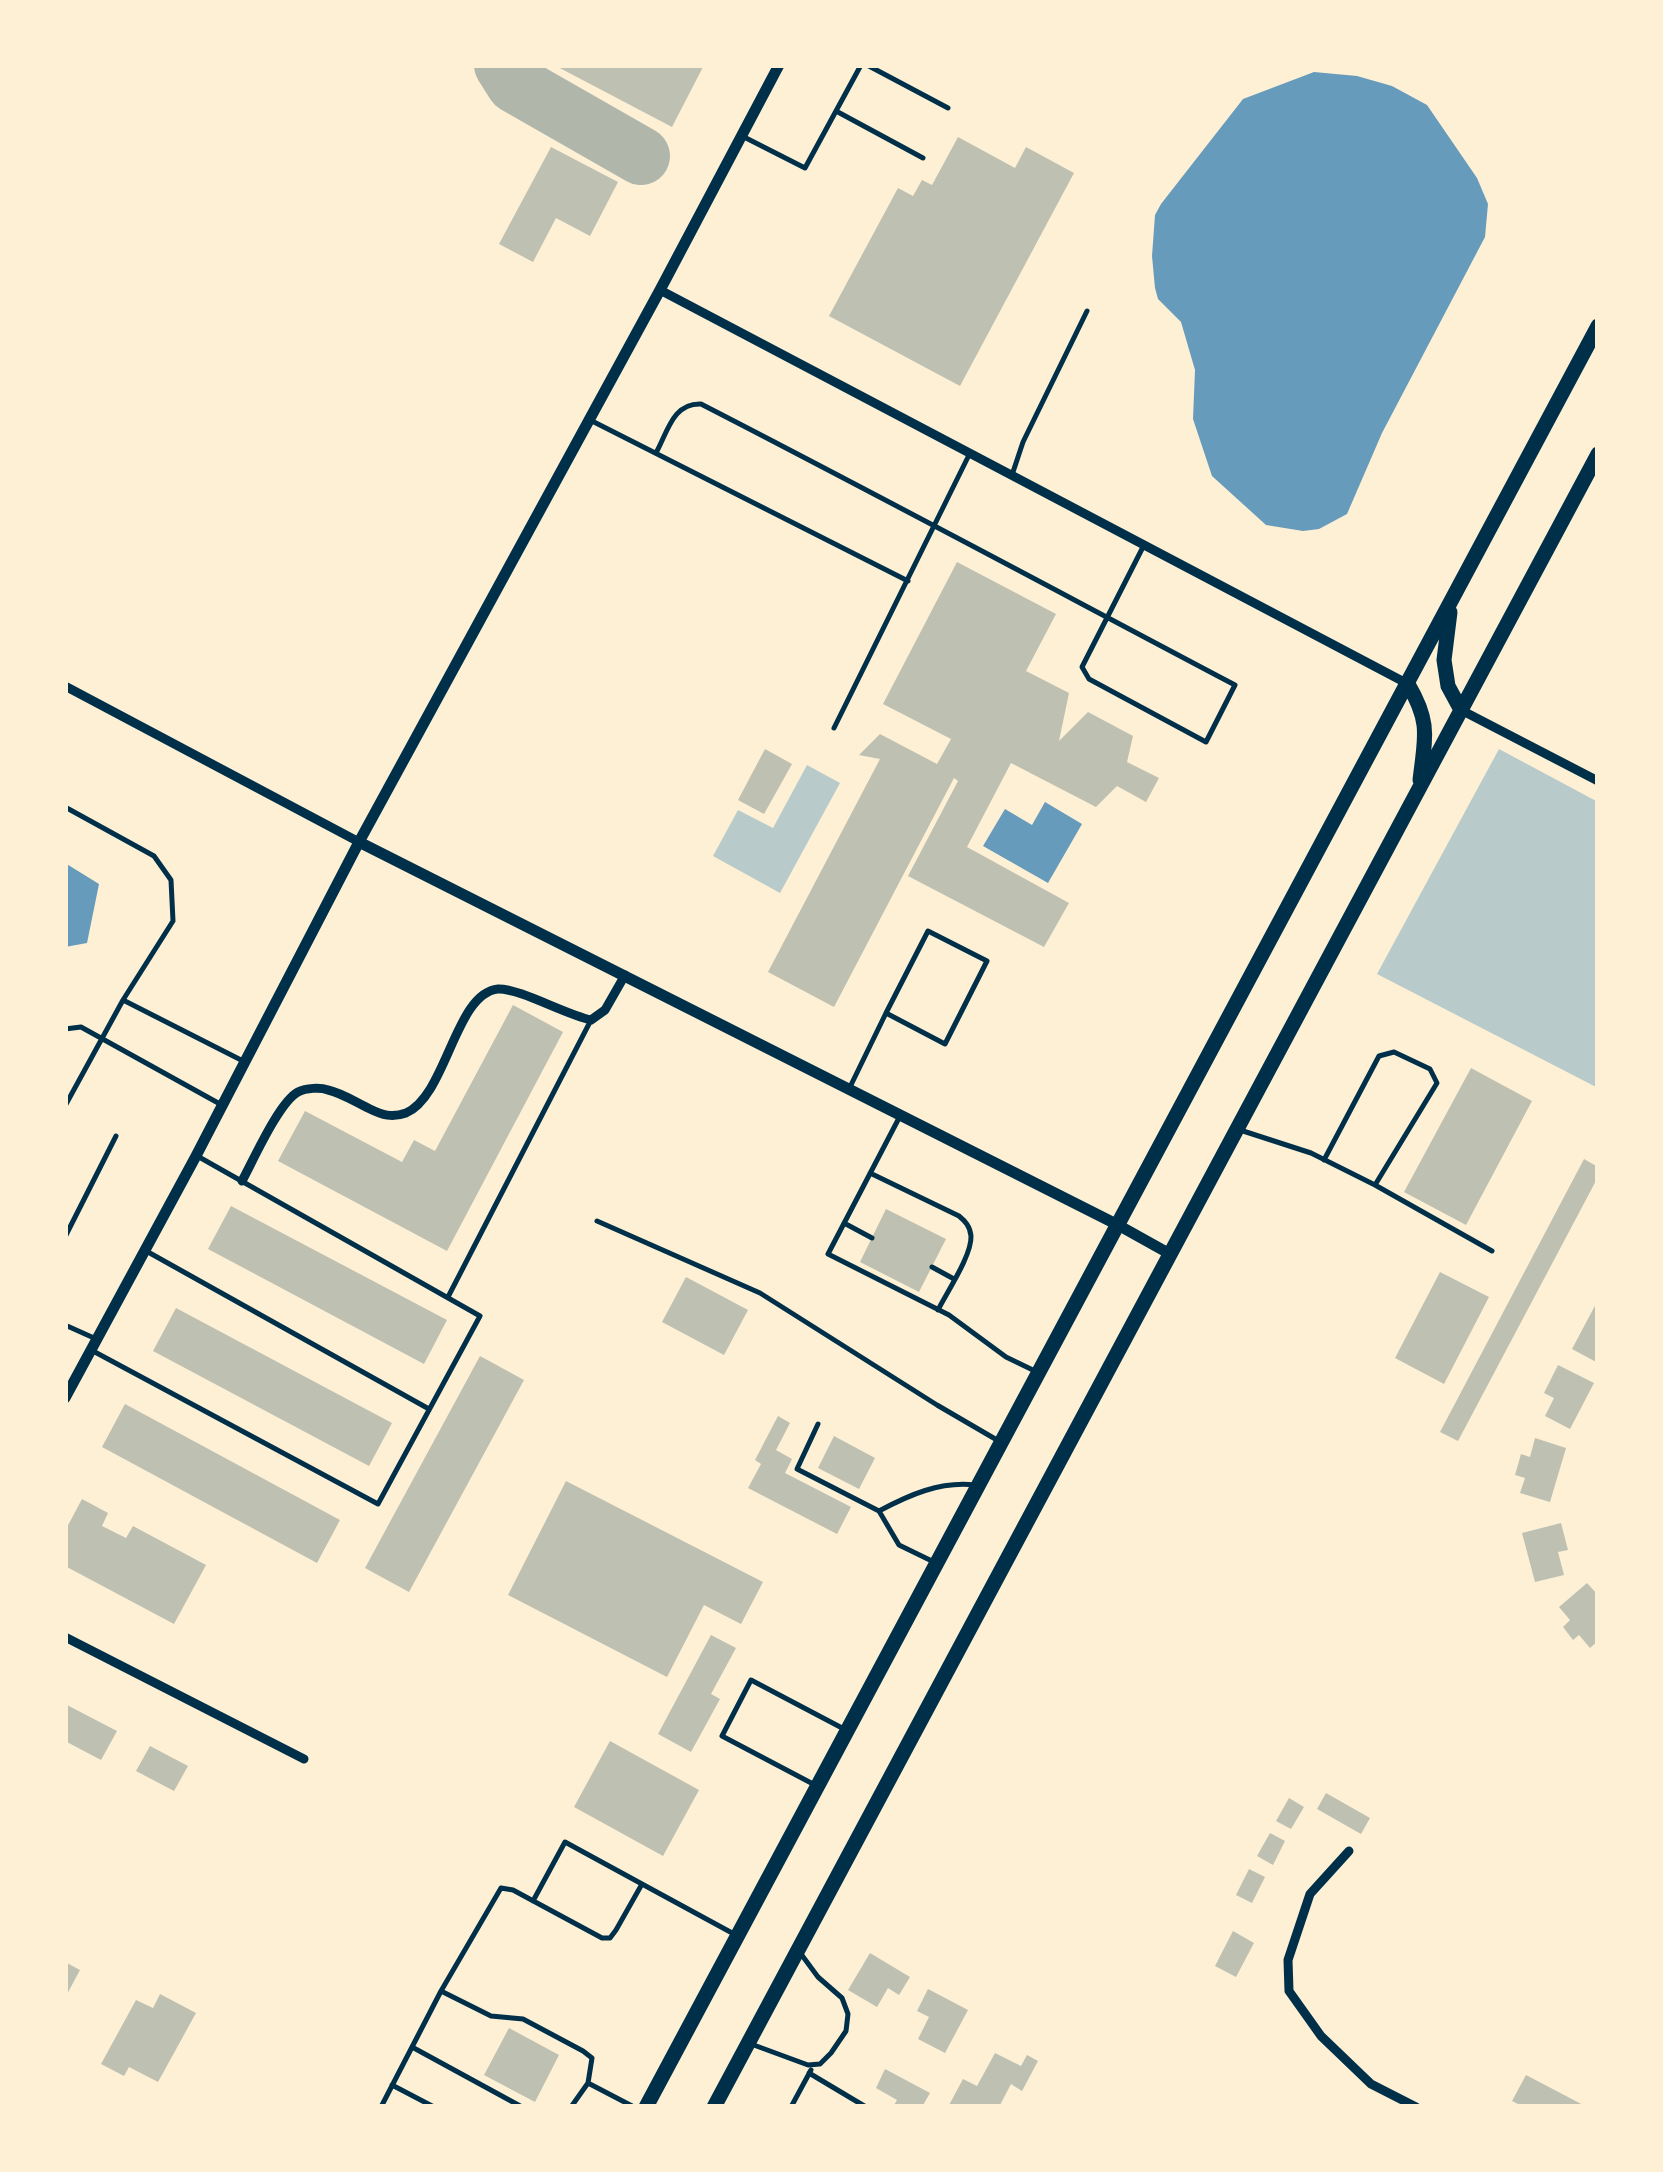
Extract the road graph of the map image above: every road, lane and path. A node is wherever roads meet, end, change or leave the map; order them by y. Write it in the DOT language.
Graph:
graph roads {
  1 [pos="864,65"];
  2 [pos="775,66"];
  3 [pos="948,108"];
  4 [pos="836,111"];
  5 [pos="741,136"];
  6 [pos="923,158"];
  7 [pos="660,290"];
  8 [pos="1086,311"];
  9 [pos="1598,326"];
  10 [pos="589,419"];
  11 [pos="970,453"];
  12 [pos="656,454"];
  13 [pos="1598,454"];
  14 [pos="1012,475"];
  15 [pos="935,524"];
  16 [pos="1144,545"];
  17 [pos="908,582"];
  18 [pos="1451,603"];
  19 [pos="1108,618"];
  20 [pos="1408,684"];
  21 [pos="65,686"];
  22 [pos="1462,710"];
  23 [pos="834,728"];
  24 [pos="1598,781"];
  25 [pos="1419,789"];
  26 [pos="65,807"];
  27 [pos="359,842"];
  28 [pos="625,976"];
  29 [pos="124,1000"];
  30 [pos="886,1013"];
  31 [pos="591,1020"];
  32 [pos="65,1030"];
  33 [pos="102,1040"];
  34 [pos="245,1062"];
  35 [pos="849,1089"];
  36 [pos="65,1106"];
  37 [pos="222,1106"];
  38 [pos="900,1115"];
  39 [pos="1237,1129"];
  40 [pos="116,1136"];
  41 [pos="196,1156"];
  42 [pos="1324,1160"];
  43 [pos="870,1173"];
  44 [pos="242,1182"];
  45 [pos="1375,1185"];
  46 [pos="598,1221"];
  47 [pos="844,1223"];
  48 [pos="1118,1224"];
  49 [pos="65,1238"];
  50 [pos="872,1238"];
  51 [pos="145,1250"];
  52 [pos="1492,1251"];
  53 [pos="1170,1254"];
  54 [pos="932,1268"];
  55 [pos="954,1279"];
  56 [pos="447,1298"];
  57 [pos="938,1310"];
  58 [pos="65,1325"];
  59 [pos="93,1344"];
  60 [pos="1038,1372"];
  61 [pos="66,1395"];
  62 [pos="429,1410"];
  63 [pos="818,1424"];
  64 [pos="1001,1442"];
  65 [pos="978,1485"];
  66 [pos="879,1512"];
  67 [pos="936,1564"];
  68 [pos="65,1637"];
  69 [pos="847,1730"];
  70 [pos="304,1759"];
  71 [pos="818,1786"];
  72 [pos="1349,1851"];
  73 [pos="642,1884"];
  74 [pos="533,1901"];
  75 [pos="738,1936"];
  76 [pos="798,1950"];
  77 [pos="442,1991"];
  78 [pos="748,2043"];
  79 [pos="412,2047"];
  80 [pos="814,2064"];
  81 [pos="809,2073"];
  82 [pos="588,2084"];
  83 [pos="392,2085"];
  84 [pos="381,2107"];
  85 [pos="434,2107"];
  86 [pos="522,2107"];
  87 [pos="572,2107"];
  88 [pos="634,2107"];
  89 [pos="646,2107"];
  90 [pos="714,2107"];
  91 [pos="790,2107"];
  92 [pos="866,2107"];
  93 [pos="1416,2107"];
  1 -- 3 [label="lane"];
  1 -- 4 [label="lane"];
  2 -- 5 [label="street"];
  4 -- 5 [label="lane"];
  4 -- 6 [label="lane"];
  5 -- 7 [label="street"];
  7 -- 10 [label="street"];
  7 -- 11 [label="street"];
  8 -- 14 [label="lane"];
  9 -- 18 [label="main road"];
  10 -- 12 [label="lane"];
  10 -- 27 [label="street"];
  11 -- 14 [label="street"];
  11 -- 15 [label="lane"];
  12 -- 15 [label="lane"];
  12 -- 17 [label="lane"];
  13 -- 22 [label="main road"];
  14 -- 16 [label="street"];
  15 -- 17 [label="lane"];
  15 -- 19 [label="lane"];
  16 -- 19 [label="lane"];
  16 -- 20 [label="street"];
  17 -- 23 [label="lane"];
  18 -- 20 [label="main road"];
  18 -- 22 [label="main road"];
  19 -- 19 [label="lane"];
  20 -- 25 [label="main road"];
  20 -- 48 [label="main road"];
  21 -- 27 [label="street"];
  22 -- 24 [label="street"];
  22 -- 25 [label="main road"];
  25 -- 39 [label="main road"];
  26 -- 29 [label="lane"];
  27 -- 28 [label="street"];
  27 -- 34 [label="street"];
  28 -- 31 [label="street"];
  28 -- 35 [label="street"];
  29 -- 33 [label="lane"];
  29 -- 34 [label="lane"];
  30 -- 30 [label="lane"];
  30 -- 35 [label="lane"];
  31 -- 44 [label="street"];
  31 -- 56 [label="lane"];
  32 -- 33 [label="lane"];
  33 -- 36 [label="lane"];
  33 -- 37 [label="lane"];
  34 -- 37 [label="street"];
  35 -- 38 [label="street"];
  37 -- 41 [label="street"];
  38 -- 43 [label="lane"];
  38 -- 48 [label="street"];
  39 -- 42 [label="lane"];
  39 -- 53 [label="main road"];
  40 -- 49 [label="lane"];
  41 -- 44 [label="lane"];
  41 -- 51 [label="street"];
  42 -- 45 [label="lane"];
  42 -- 45 [label="lane"];
  43 -- 47 [label="lane"];
  43 -- 55 [label="lane"];
  44 -- 56 [label="lane"];
  45 -- 52 [label="lane"];
  46 -- 64 [label="lane"];
  47 -- 50 [label="lane"];
  47 -- 57 [label="lane"];
  48 -- 53 [label="street"];
  48 -- 60 [label="main road"];
  51 -- 59 [label="street"];
  51 -- 62 [label="lane"];
  53 -- 76 [label="main road"];
  54 -- 55 [label="lane"];
  55 -- 57 [label="lane"];
  56 -- 62 [label="lane"];
  57 -- 60 [label="lane"];
  58 -- 59 [label="lane"];
  59 -- 61 [label="street"];
  59 -- 62 [label="lane"];
  60 -- 64 [label="main road"];
  63 -- 66 [label="lane"];
  64 -- 65 [label="main road"];
  65 -- 66 [label="lane"];
  65 -- 67 [label="main road"];
  66 -- 67 [label="lane"];
  67 -- 69 [label="main road"];
  68 -- 70 [label="street"];
  69 -- 71 [label="main road"];
  69 -- 71 [label="lane"];
  71 -- 75 [label="main road"];
  72 -- 93 [label="street"];
  73 -- 74 [label="lane"];
  73 -- 74 [label="lane"];
  73 -- 75 [label="lane"];
  74 -- 77 [label="lane"];
  75 -- 89 [label="main road"];
  76 -- 78 [label="main road"];
  76 -- 80 [label="lane"];
  77 -- 79 [label="lane"];
  77 -- 82 [label="lane"];
  78 -- 80 [label="lane"];
  78 -- 90 [label="main road"];
  79 -- 83 [label="lane"];
  79 -- 86 [label="lane"];
  80 -- 81 [label="lane"];
  81 -- 91 [label="lane"];
  81 -- 92 [label="lane"];
  82 -- 87 [label="lane"];
  82 -- 88 [label="lane"];
  83 -- 84 [label="lane"];
  83 -- 85 [label="lane"];
}
